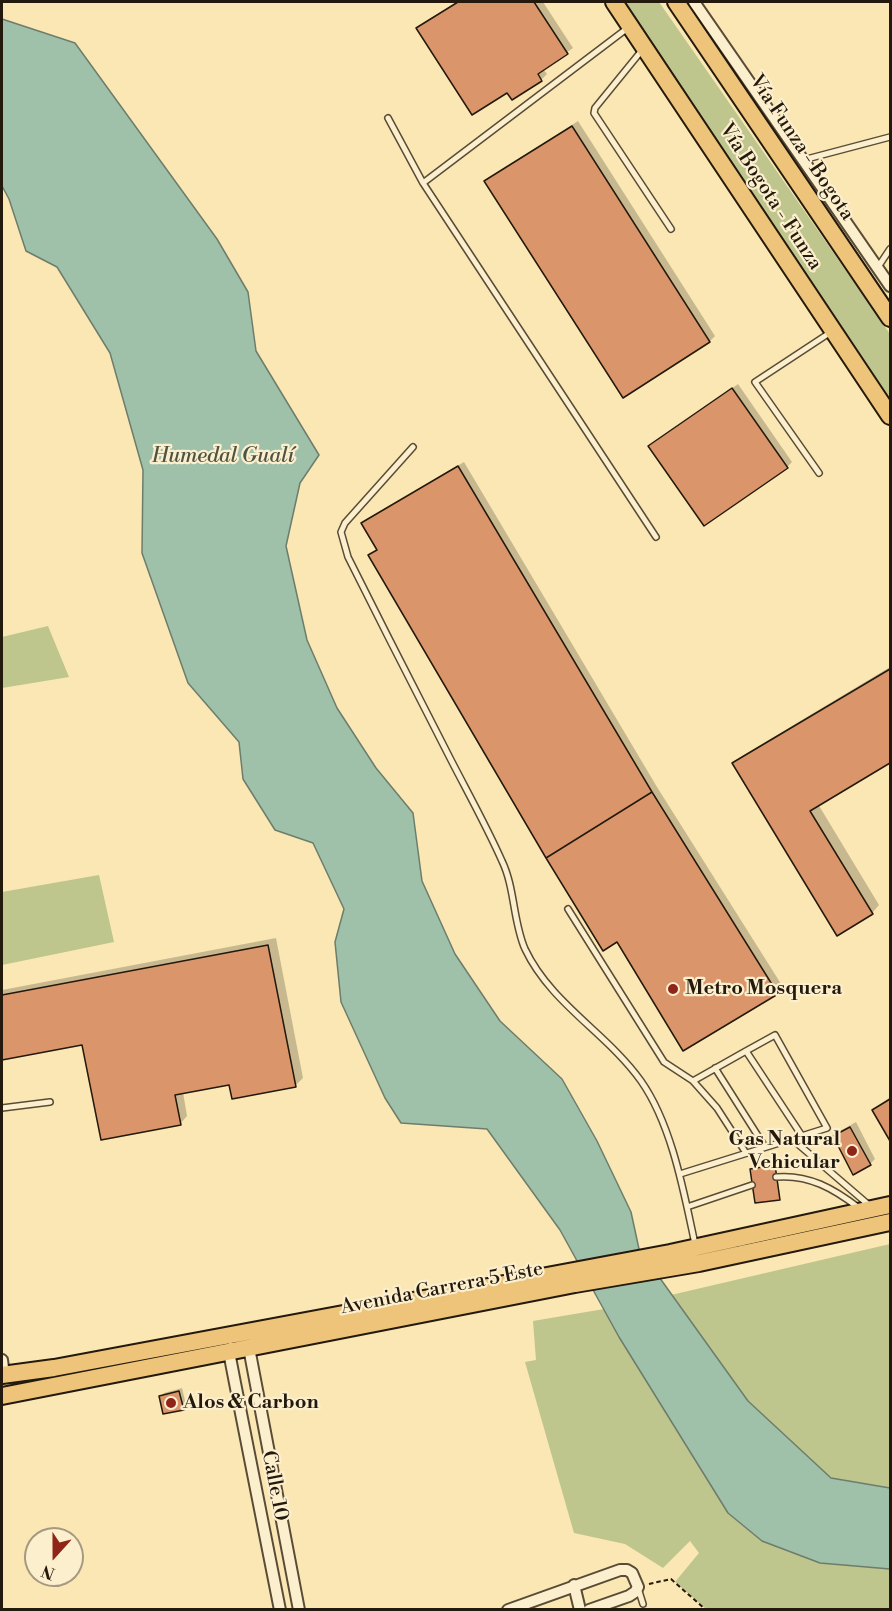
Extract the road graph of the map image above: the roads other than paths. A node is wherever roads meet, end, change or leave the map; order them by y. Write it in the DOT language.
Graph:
graph roads {
  1 [pos="614,2"];
  2 [pos="676,2"];
  3 [pos="693,2"];
  4 [pos="631,25"];
  5 [pos="645,47"];
  6 [pos="388,118"];
  7 [pos="891,137"];
  8 [pos="803,160"];
  9 [pos="423,183"];
  10 [pos="671,229"];
  11 [pos="891,249"];
  12 [pos="878,267"];
  13 [pos="891,286"];
  14 [pos="891,318"];
  15 [pos="832,330"];
  16 [pos="891,416"];
  17 [pos="413,447"];
  18 [pos="819,473"];
  19 [pos="656,537"];
  20 [pos="568,909"];
  21 [pos="746,1051"];
  22 [pos="715,1068"];
  23 [pos="693,1081"];
  24 [pos="51,1102"];
  25 [pos="2,1108"];
  26 [pos="802,1136"];
  27 [pos="792,1139"];
  28 [pos="765,1147"];
  29 [pos="746,1153"];
  30 [pos="680,1174"];
  31 [pos="776,1177"];
  32 [pos="752,1185"];
  33 [pos="891,1205"];
  34 [pos="687,1207"];
  35 [pos="869,1210"];
  36 [pos="891,1222"];
  37 [pos="697,1255"];
  38 [pos="570,1278"];
  39 [pos="242,1333"];
  40 [pos="249,1348"];
  41 [pos="229,1352"];
  42 [pos="2,1370"];
  43 [pos="233,1370"];
  44 [pos="254,1370"];
  45 [pos="2,1396"];
  46 [pos="574,1585"];
  47 [pos="638,1587"];
  48 [pos="643,1604"];
  49 [pos="280,1610"];
  50 [pos="299,1610"];
  51 [pos="508,1610"];
  52 [pos="580,1610"];
  53 [pos="589,1610"];
  1 -- 4 [label="main road, Vía Bogota - Funza"];
  2 -- 14 [label="main road, Vía Funza - Bogota"];
  3 -- 8 [label="street, Vía Funza - Bogota"];
  4 -- 5 [label="main road, Vía Bogota - Funza"];
  4 -- 9 [label="lane"];
  5 -- 10 [label="lane"];
  5 -- 15 [label="main road, Vía Bogota - Funza"];
  6 -- 9 [label="lane"];
  7 -- 8 [label="lane"];
  8 -- 12 [label="street, Vía Funza - Bogota"];
  9 -- 19 [label="lane"];
  11 -- 12 [label="lane"];
  12 -- 13 [label="street, Vía Funza - Bogota"];
  15 -- 16 [label="main road, Vía Bogota - Funza"];
  15 -- 18 [label="lane"];
  17 -- 30 [label="lane"];
  20 -- 23 [label="lane"];
  21 -- 22 [label="lane"];
  21 -- 26 [label="lane"];
  21 -- 26 [label="lane"];
  22 -- 23 [label="lane"];
  22 -- 28 [label="lane"];
  23 -- 29 [label="lane"];
  24 -- 25 [label="lane"];
  26 -- 27 [label="lane"];
  27 -- 28 [label="lane"];
  27 -- 35 [label="lane"];
  28 -- 29 [label="lane"];
  29 -- 30 [label="lane"];
  30 -- 34 [label="lane"];
  31 -- 35 [label="lane"];
  32 -- 34 [label="lane"];
  33 -- 35 [label="main road, Avenida Carrera 5 Este"];
  34 -- 37 [label="lane"];
  35 -- 37 [label="main road, Avenida Carrera 5 Este"];
  36 -- 37 [label="main road, Avenida Carrera 5 Este"];
  37 -- 38 [label="main road, Avenida Carrera 5 Este"];
  38 -- 39 [label="main road, Avenida Carrera 5 Este"];
  38 -- 40 [label="main road, Avenida Carrera 5 Este"];
  39 -- 41 [label="street"];
  39 -- 42 [label="main road, Avenida Carrera 5 Este"];
  40 -- 41 [label="main road, Avenida Carrera 5 Este"];
  40 -- 44 [label="street, Calle 10"];
  41 -- 43 [label="street, Calle 10"];
  41 -- 45 [label="main road, Avenida Carrera 5 Este"];
  43 -- 44 [label="street"];
  43 -- 49 [label="street, Calle 10"];
  44 -- 50 [label="street, Calle 10"];
  46 -- 47 [label="street"];
  46 -- 51 [label="street"];
  46 -- 52 [label="street"];
  47 -- 48 [label="lane"];
  47 -- 53 [label="street"];
}
